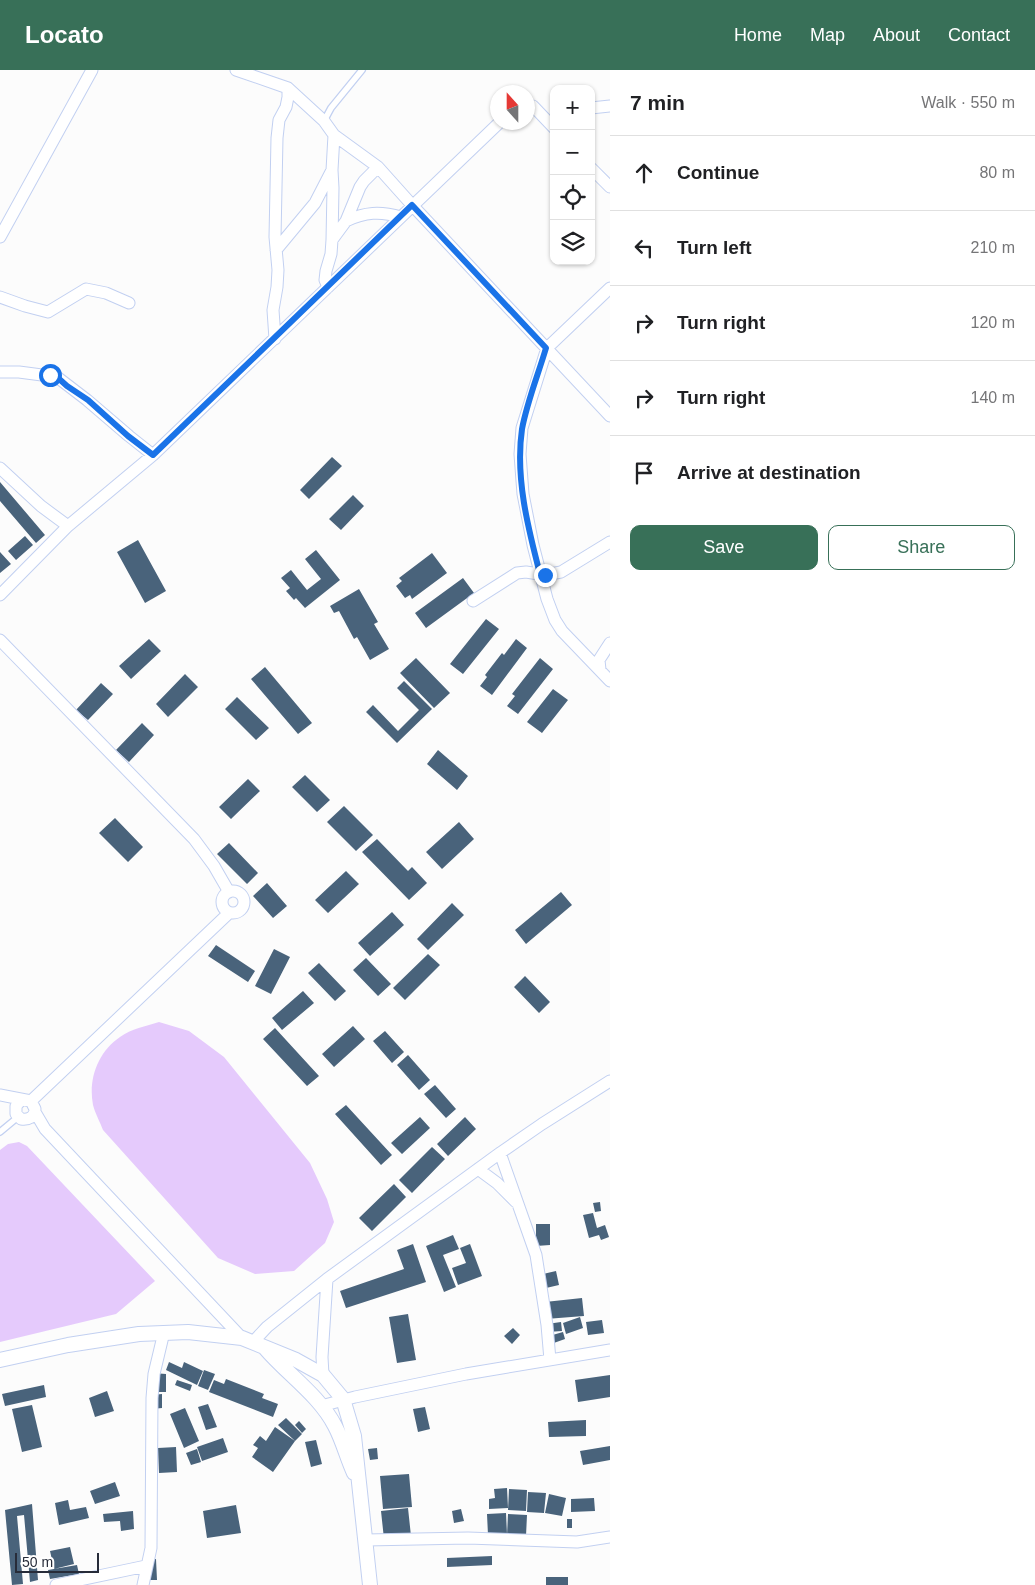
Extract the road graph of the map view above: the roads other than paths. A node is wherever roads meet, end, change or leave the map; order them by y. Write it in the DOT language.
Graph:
graph roads {
  1 [pos="92,70"];
  2 [pos="236,70"];
  3 [pos="362,70"];
  4 [pos="288,88"];
  5 [pos="610,106"];
  6 [pos="535,107"];
  7 [pos="595,108"];
  8 [pos="548,117"];
  9 [pos="324,121"];
  10 [pos="492,130"];
  11 [pos="334,135"];
  12 [pos="378,167"];
  13 [pos="332,170"];
  14 [pos="595,172"];
  15 [pos="610,187"];
  16 [pos="412,205"];
  17 [pos="400,217"];
  18 [pos="346,220"];
  19 [pos="0,237"];
  20 [pos="332,240"];
  21 [pos="276,250"];
  22 [pos="328,287"];
  23 [pos="610,288"];
  24 [pos="0,297"];
  25 [pos="129,303"];
  26 [pos="275,339"];
  27 [pos="546,348"];
  28 [pos="0,372"];
  29 [pos="610,416"];
  30 [pos="153,455"];
  31 [pos="0,468"];
  32 [pos="68,526"];
  33 [pos="610,542"];
  34 [pos="540,574"];
  35 [pos="0,595"];
  36 [pos="473,601"];
  37 [pos="0,640"];
  38 [pos="610,643"];
  39 [pos="600,670"];
  40 [pos="610,681"];
  41 [pos="229,892"];
  42 [pos="228,913"];
  43 [pos="610,1081"];
  44 [pos="0,1096"];
  45 [pos="29,1104"];
  46 [pos="20,1117"];
  47 [pos="44,1130"];
  48 [pos="0,1132"];
  49 [pos="500,1153"];
  50 [pos="478,1169"];
  51 [pos="519,1205"];
  52 [pos="327,1279"];
  53 [pos="164,1332"];
  54 [pos="252,1342"];
  55 [pos="610,1350"];
  56 [pos="0,1360"];
  57 [pos="550,1360"];
  58 [pos="323,1375"];
  59 [pos="343,1399"];
  60 [pos="321,1406"];
  61 [pos="359,1486"];
  62 [pos="610,1537"];
  63 [pos="366,1540"];
  64 [pos="146,1566"];
  65 [pos="56,1585"];
  66 [pos="143,1585"];
  67 [pos="370,1585"];
  1 -- 19 [label="street"];
  2 -- 4 [label="street"];
  3 -- 9 [label="lane"];
  4 -- 9 [label="street"];
  4 -- 21 [label="street"];
  5 -- 7 [label="street"];
  6 -- 8 [label="street"];
  9 -- 11 [label="street"];
  10 -- 16 [label="street"];
  11 -- 12 [label="street"];
  11 -- 13 [label="street"];
  12 -- 16 [label="street"];
  12 -- 18 [label="street"];
  13 -- 20 [label="street"];
  13 -- 21 [label="street"];
  14 -- 15 [label="street"];
  16 -- 17 [label="street"];
  16 -- 27 [label="street"];
  17 -- 18 [label="street"];
  17 -- 22 [label="street"];
  18 -- 20 [label="street"];
  20 -- 22 [label="street"];
  21 -- 26 [label="street"];
  22 -- 26 [label="street"];
  23 -- 27 [label="street"];
  24 -- 25 [label="street"];
  26 -- 30 [label="street"];
  27 -- 29 [label="street"];
  27 -- 34 [label="street"];
  28 -- 30 [label="street"];
  30 -- 32 [label="street"];
  31 -- 32 [label="street"];
  32 -- 35 [label="street"];
  33 -- 34 [label="street"];
  34 -- 36 [label="street"];
  34 -- 39 [label="street"];
  37 -- 41 [label="street"];
  38 -- 39 [label="street"];
  39 -- 40 [label="street"];
  41 -- 42 [label="street"];
  41 -- 42 [label="street"];
  42 -- 45 [label="street"];
  43 -- 49 [label="street"];
  44 -- 45 [label="street"];
  44 -- 46 [label="street"];
  45 -- 46 [label="street"];
  45 -- 46 [label="street"];
  45 -- 47 [label="street"];
  46 -- 47 [label="street"];
  46 -- 48 [label="lane"];
  47 -- 54 [label="street"];
  49 -- 50 [label="street"];
  49 -- 51 [label="street"];
  50 -- 51 [label="street"];
  50 -- 52 [label="street"];
  51 -- 57 [label="street"];
  52 -- 54 [label="street"];
  52 -- 58 [label="street"];
  53 -- 54 [label="street"];
  53 -- 56 [label="street"];
  53 -- 64 [label="street"];
  54 -- 58 [label="street"];
  54 -- 60 [label="street"];
  55 -- 57 [label="street"];
  57 -- 59 [label="street"];
  58 -- 59 [label="street"];
  59 -- 60 [label="street"];
  59 -- 61 [label="street"];
  60 -- 61 [label="street"];
  61 -- 63 [label="street"];
  62 -- 63 [label="street"];
  63 -- 67 [label="street"];
  64 -- 65 [label="street"];
  64 -- 66 [label="street"];
}
